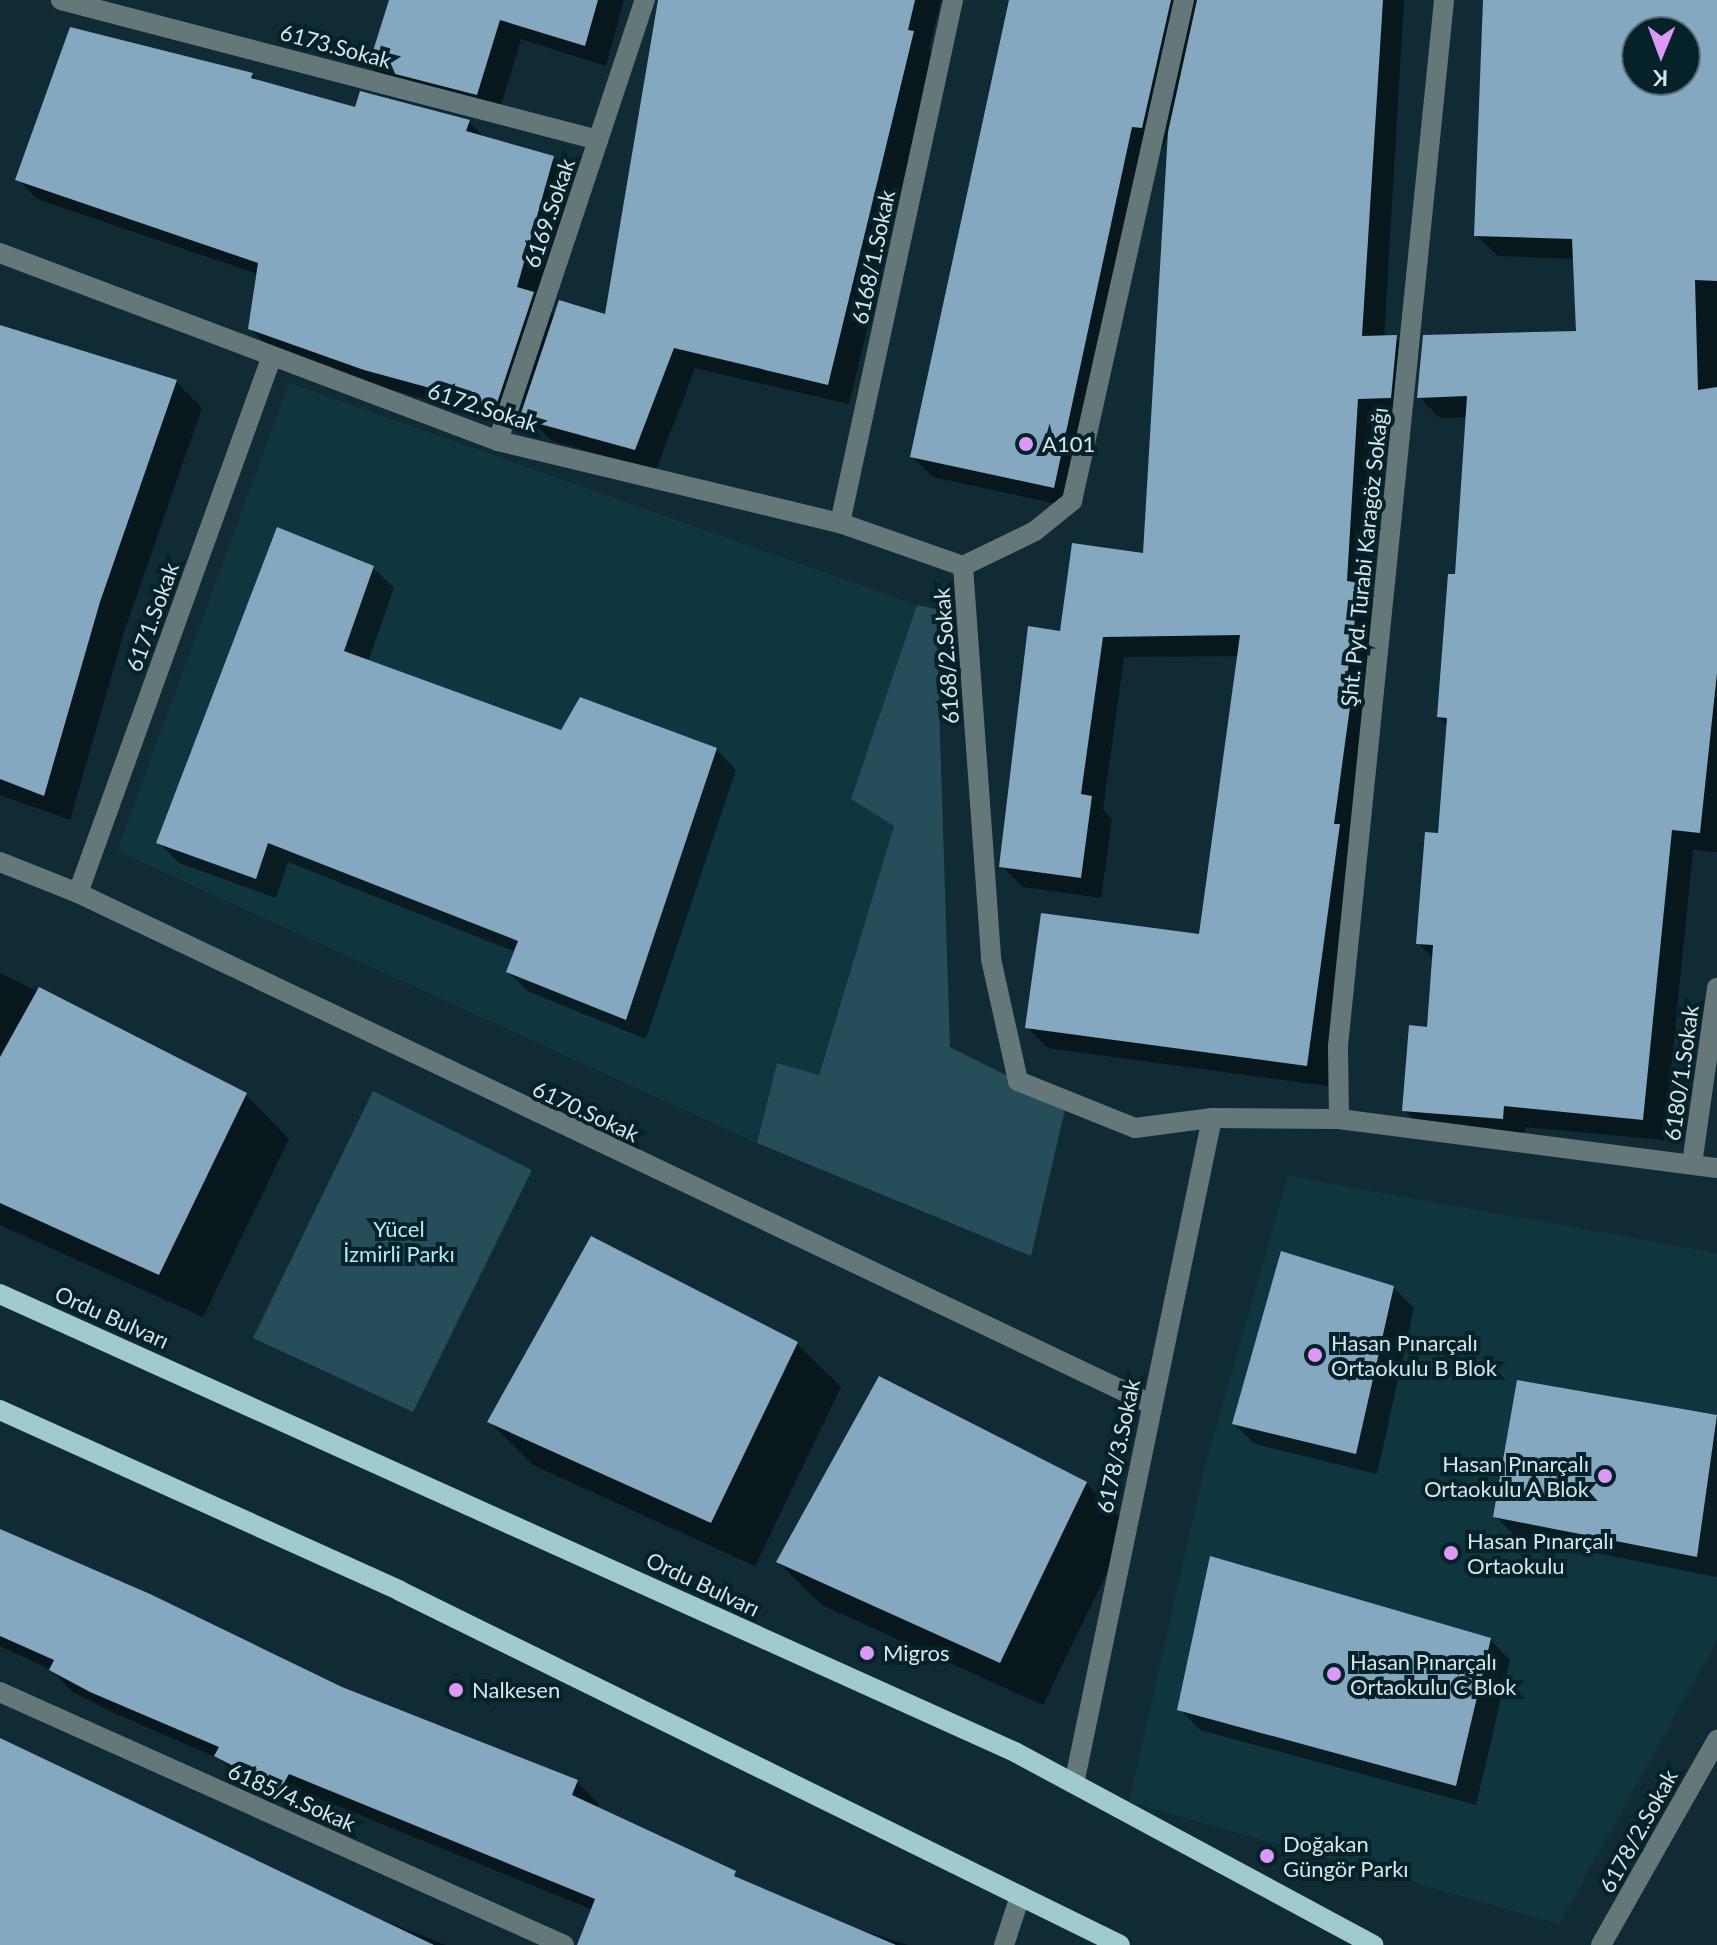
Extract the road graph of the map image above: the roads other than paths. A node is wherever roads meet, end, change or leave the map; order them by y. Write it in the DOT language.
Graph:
graph roads {
  1 [pos="61,0"];
  2 [pos="645,0"];
  3 [pos="953,0"];
  4 [pos="1184,0"];
  5 [pos="1444,0"];
  6 [pos="598,140"];
  7 [pos="0,253"];
  8 [pos="272,356"];
  9 [pos="498,441"];
  10 [pos="840,523"];
  11 [pos="963,566"];
  12 [pos="0,862"];
  13 [pos="78,893"];
  14 [pos="1717,988"];
  15 [pos="1212,1118"];
  16 [pos="1339,1119"];
  17 [pos="1692,1164"];
  18 [pos="1717,1168"];
  19 [pos="0,1294"];
  20 [pos="1151,1404"];
  21 [pos="0,1410"];
  22 [pos="0,1692"];
  23 [pos="1717,1740"];
  24 [pos="1074,1784"];
  25 [pos="1020,1896"];
  26 [pos="564,1945"];
  27 [pos="1004,1945"];
  28 [pos="1120,1945"];
  29 [pos="1373,1945"];
  30 [pos="1601,1945"];
  1 -- 6 [label="street, 6173.Sokak"];
  2 -- 6 [label="street, 6169.Sokak"];
  3 -- 10 [label="street, 6168/1.Sokak"];
  4 -- 11 [label="street, 6168/2.Sokak"];
  5 -- 16 [label="street, Şht. Pyd. Turabi Karagöz Sokağı"];
  6 -- 9 [label="street, 6169.Sokak"];
  7 -- 8 [label="street, 6172.Sokak"];
  8 -- 9 [label="street, 6172.Sokak"];
  8 -- 13 [label="street, 6171.Sokak"];
  9 -- 10 [label="street, 6172.Sokak"];
  10 -- 11 [label="street, 6172.Sokak"];
  11 -- 15 [label="street, 6168/2.Sokak"];
  12 -- 13 [label="street, 6170.Sokak"];
  13 -- 20 [label="street, 6170.Sokak"];
  14 -- 17 [label="street, 6180/1.Sokak"];
  15 -- 16 [label="street"];
  15 -- 20 [label="street, 6178/3.Sokak"];
  16 -- 17 [label="street"];
  17 -- 18 [label="street"];
  19 -- 24 [label="main road, Ordu Bulvarı"];
  20 -- 24 [label="street, 6178/3.Sokak"];
  21 -- 25 [label="main road"];
  22 -- 26 [label="street, 6185/4.Sokak"];
  23 -- 30 [label="street, 6178/2.Sokak"];
  24 -- 29 [label="main road, Ordu Bulvarı"];
  25 -- 27 [label="street"];
  25 -- 28 [label="main road"];
}
